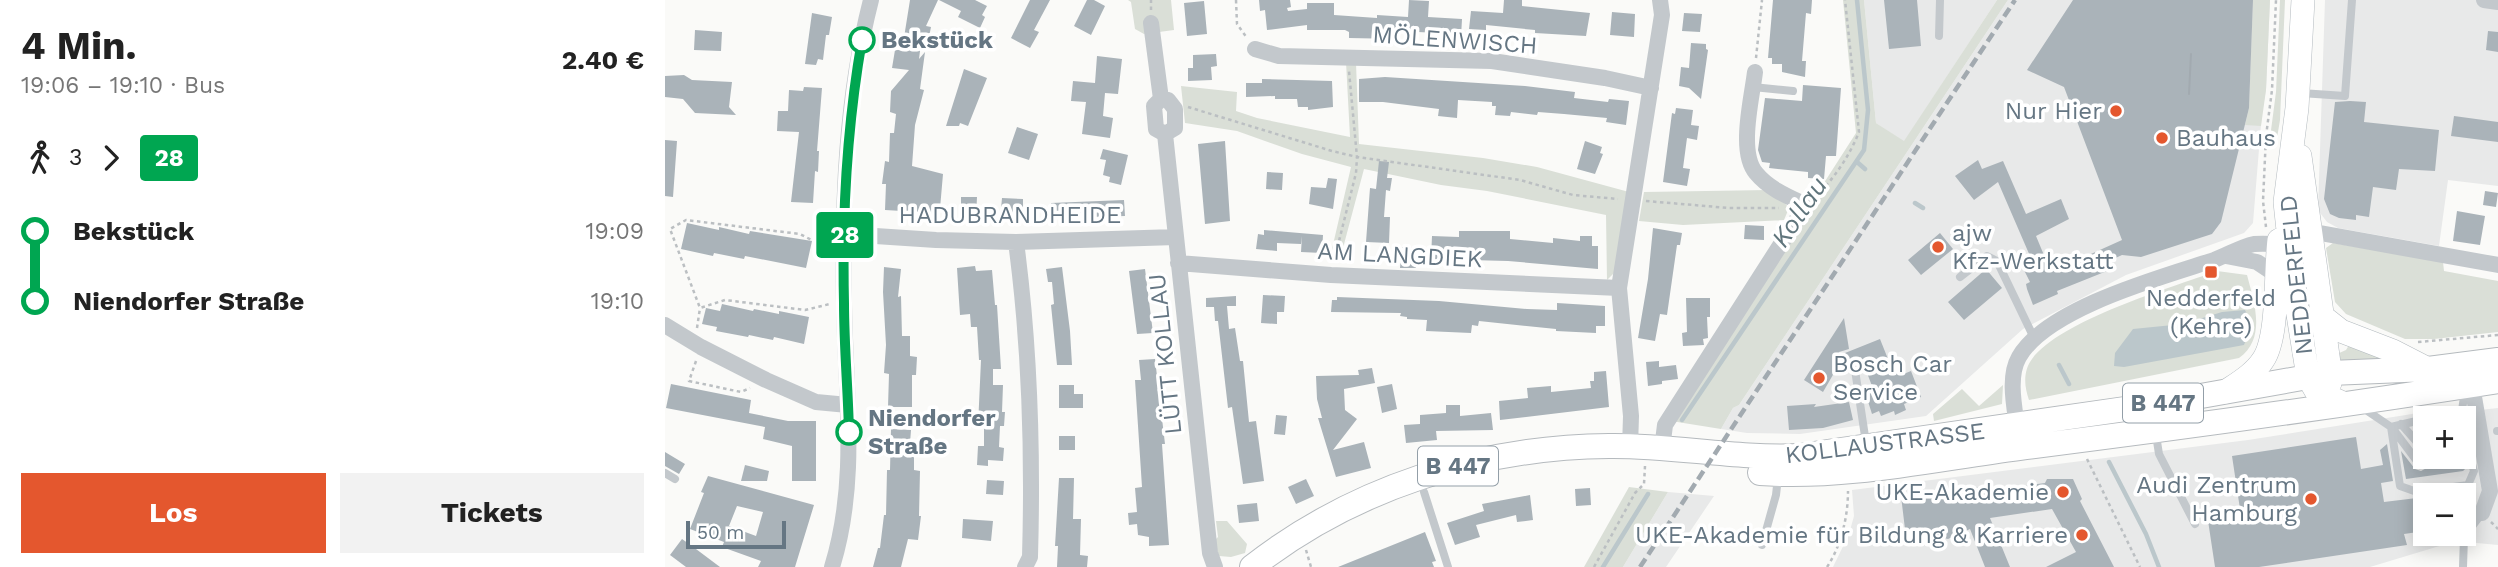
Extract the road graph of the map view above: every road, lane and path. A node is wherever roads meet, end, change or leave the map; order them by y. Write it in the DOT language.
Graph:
graph roads {
  1 [pos="871,0"];
  2 [pos="1237,0"];
  3 [pos="1660,0"];
  4 [pos="1762,0"];
  5 [pos="1845,0"];
  6 [pos="1940,0"];
  7 [pos="2276,0"];
  8 [pos="2303,0"];
  9 [pos="2352,0"];
  10 [pos="2484,0"];
  11 [pos="2498,2"];
  12 [pos="1151,23"];
  13 [pos="1939,36"];
  14 [pos="1255,48"];
  15 [pos="1348,56"];
  16 [pos="1754,79"];
  17 [pos="1651,88"];
  18 [pos="1793,91"];
  19 [pos="2298,100"];
  20 [pos="1168,104"];
  21 [pos="1357,157"];
  22 [pos="1634,200"];
  23 [pos="1804,207"];
  24 [pos="2264,223"];
  25 [pos="670,229"];
  26 [pos="665,232"];
  27 [pos="845,234"];
  28 [pos="1176,237"];
  29 [pos="1016,242"];
  30 [pos="2311,244"];
  31 [pos="2284,245"];
  32 [pos="2226,256"];
  33 [pos="844,258"];
  34 [pos="1178,263"];
  35 [pos="2498,265"];
  36 [pos="2276,273"];
  37 [pos="1331,275"];
  38 [pos="1960,276"];
  39 [pos="1619,288"];
  40 [pos="2295,296"];
  41 [pos="843,301"];
  42 [pos="700,308"];
  43 [pos="2322,316"];
  44 [pos="665,324"];
  45 [pos="2498,335"];
  46 [pos="2034,338"];
  47 [pos="2409,342"];
  48 [pos="697,345"];
  49 [pos="2498,360"];
  50 [pos="2428,369"];
  51 [pos="1855,370"];
  52 [pos="766,380"];
  53 [pos="2320,381"];
  54 [pos="2498,381"];
  55 [pos="2469,385"];
  56 [pos="2225,392"];
  57 [pos="2350,404"];
  58 [pos="848,405"];
  59 [pos="2464,406"];
  60 [pos="2303,411"];
  61 [pos="2413,422"];
  62 [pos="2401,424"];
  63 [pos="2017,426"];
  64 [pos="2391,427"];
  65 [pos="2156,431"];
  66 [pos="2413,437"];
  67 [pos="2078,440"];
  68 [pos="1630,447"];
  69 [pos="1867,448"];
  70 [pos="1662,449"];
  71 [pos="1999,451"];
  72 [pos="2413,457"];
  73 [pos="2473,469"];
  74 [pos="1846,471"];
  75 [pos="665,473"];
  76 [pos="1778,474"];
  77 [pos="1645,475"];
  78 [pos="675,480"];
  79 [pos="1424,492"];
  80 [pos="2482,513"];
  81 [pos="2195,524"];
  82 [pos="1762,545"];
  83 [pos="1308,558"];
  84 [pos="832,567"];
  85 [pos="1025,567"];
  86 [pos="1215,567"];
  87 [pos="1252,567"];
  88 [pos="1277,567"];
  89 [pos="1448,567"];
  90 [pos="1594,567"];
  91 [pos="1827,567"];
  92 [pos="2140,567"];
  93 [pos="2463,567"];
  1 -- 27 [label="street"];
  2 -- 14 [label="path"];
  3 -- 17 [label="street"];
  4 -- 16 [label="path"];
  5 -- 23 [label="path"];
  6 -- 13 [label="lane"];
  7 -- 24 [label="path"];
  8 -- 19 [label="main road, NEDDERFELD"];
  9 -- 19 [label="lane"];
  10 -- 11 [label="street"];
  12 -- 20 [label="street, LÜTT KOLLAU"];
  14 -- 15 [label="street, MÖLENWISCH"];
  15 -- 17 [label="street, MÖLENWISCH"];
  15 -- 21 [label="path"];
  16 -- 18 [label="lane"];
  16 -- 23 [label="street"];
  17 -- 22 [label="street"];
  19 -- 30 [label="main road, NEDDERFELD"];
  19 -- 31 [label="main road, NEDDERFELD"];
  20 -- 21 [label="path"];
  20 -- 28 [label="street, LÜTT KOLLAU"];
  21 -- 22 [label="path"];
  21 -- 37 [label="path"];
  22 -- 23 [label="path"];
  22 -- 39 [label="street"];
  23 -- 70 [label="street"];
  25 -- 26 [label="path"];
  25 -- 33 [label="path"];
  25 -- 42 [label="path"];
  27 -- 29 [label="street, HADUBRANDHEIDE"];
  27 -- 33 [label="street"];
  28 -- 29 [label="street, HADUBRANDHEIDE"];
  28 -- 34 [label="street, LÜTT KOLLAU"];
  29 -- 85 [label="street"];
  30 -- 31 [label="main road"];
  30 -- 35 [label="street"];
  30 -- 43 [label="main road, NEDDERFELD"];
  31 -- 32 [label="street"];
  31 -- 36 [label="main road"];
  31 -- 40 [label="main road, NEDDERFELD"];
  32 -- 36 [label="street"];
  32 -- 46 [label="street"];
  33 -- 41 [label="street"];
  34 -- 37 [label="street, AM LANGDIEK"];
  34 -- 86 [label="street, LÜTT KOLLAU"];
  36 -- 40 [label="street"];
  36 -- 56 [label="main road"];
  37 -- 39 [label="street, AM LANGDIEK"];
  38 -- 46 [label="lane"];
  39 -- 68 [label="street"];
  40 -- 53 [label="main road, NEDDERFELD"];
  41 -- 42 [label="path"];
  41 -- 58 [label="street"];
  42 -- 48 [label="path"];
  43 -- 50 [label="main road"];
  43 -- 53 [label="main road, NEDDERFELD"];
  44 -- 48 [label="street"];
  45 -- 47 [label="path"];
  46 -- 63 [label="street"];
  48 -- 52 [label="street"];
  48 -- 52 [label="path"];
  49 -- 50 [label="main road, KOLLAUSTRASSE / B 447"];
  50 -- 53 [label="main road, KOLLAUSTRASSE / B 447"];
  51 -- 69 [label="lane"];
  52 -- 58 [label="street"];
  53 -- 56 [label="main road, KOLLAUSTRASSE / B 447"];
  53 -- 57 [label="main road"];
  53 -- 60 [label="main road"];
  54 -- 55 [label="main road, KOLLAUSTRASSE / B 447"];
  55 -- 57 [label="main road, KOLLAUSTRASSE / B 447"];
  55 -- 59 [label="lane"];
  55 -- 80 [label="street"];
  56 -- 63 [label="main road, KOLLAUSTRASSE / B 447"];
  57 -- 60 [label="main road, KOLLAUSTRASSE / B 447"];
  57 -- 64 [label="lane"];
  58 -- 84 [label="street"];
  60 -- 65 [label="main road, KOLLAUSTRASSE / B 447"];
  61 -- 62 [label="lane"];
  62 -- 64 [label="lane"];
  62 -- 66 [label="lane"];
  63 -- 69 [label="main road, KOLLAUSTRASSE / B 447"];
  63 -- 71 [label="street"];
  64 -- 72 [label="lane"];
  64 -- 73 [label="lane"];
  65 -- 67 [label="main road, KOLLAUSTRASSE / B 447"];
  65 -- 81 [label="lane"];
  67 -- 71 [label="main road, KOLLAUSTRASSE / B 447"];
  67 -- 92 [label="path"];
  68 -- 70 [label="main road, KOLLAUSTRASSE / B 447"];
  68 -- 87 [label="main road, KOLLAUSTRASSE / B 447"];
  69 -- 70 [label="main road, KOLLAUSTRASSE / B 447"];
  71 -- 74 [label="main road, KOLLAUSTRASSE / B 447"];
  74 -- 76 [label="main road, KOLLAUSTRASSE / B 447"];
  74 -- 91 [label="path"];
  75 -- 78 [label="lane"];
  76 -- 79 [label="main road, KOLLAUSTRASSE / B 447"];
  76 -- 82 [label="lane"];
  77 -- 90 [label="path"];
  79 -- 83 [label="main road, KOLLAUSTRASSE / B 447"];
  79 -- 89 [label="lane"];
  80 -- 93 [label="lane"];
  83 -- 88 [label="main road, KOLLAUSTRASSE / B 447"];
}
